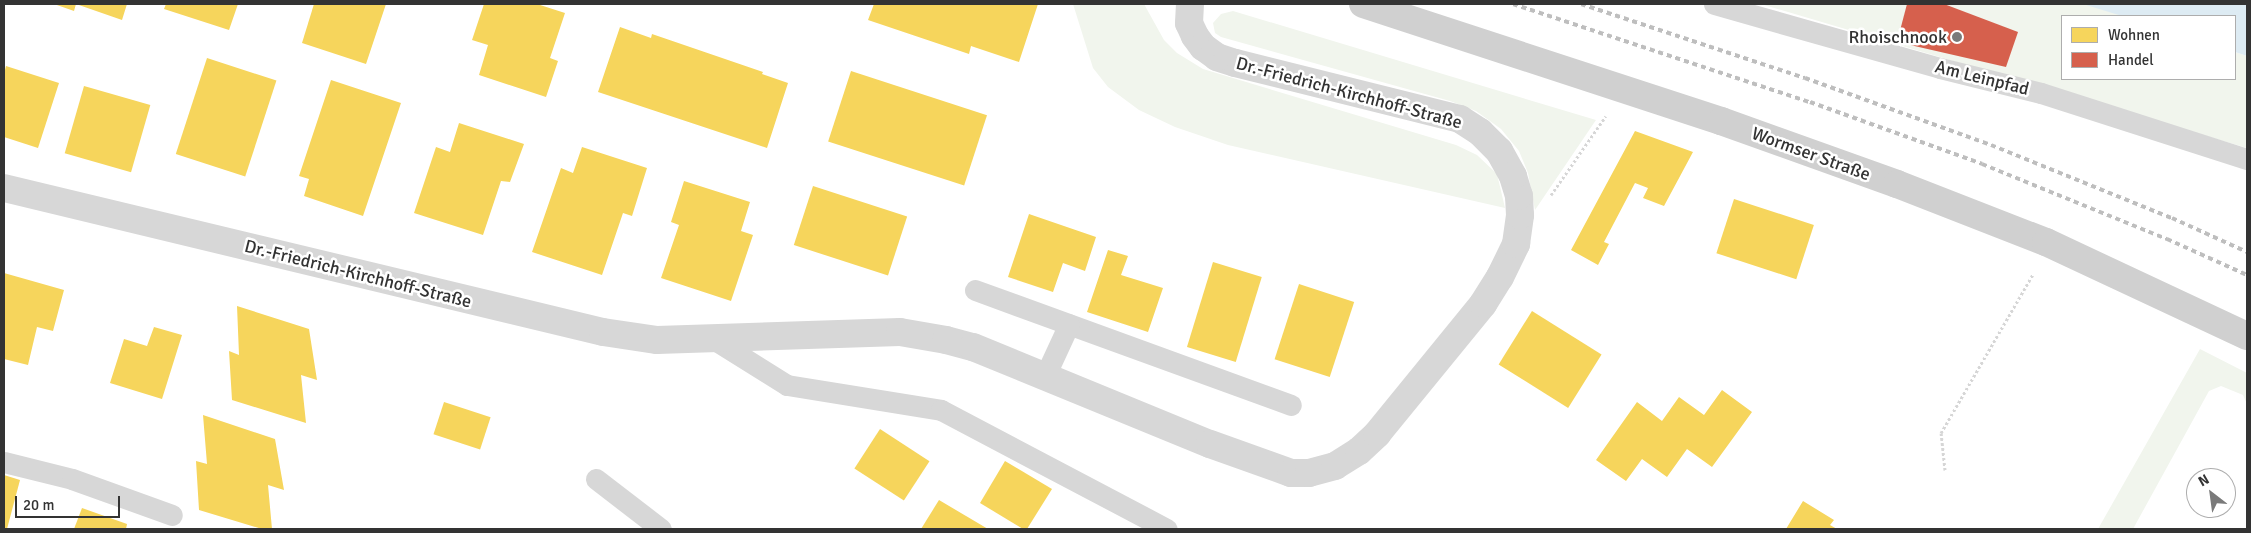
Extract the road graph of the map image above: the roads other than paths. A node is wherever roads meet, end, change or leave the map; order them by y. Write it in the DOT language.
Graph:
graph roads {
  1 [pos="1190,4"];
  2 [pos="1363,4"];
  3 [pos="1714,4"];
  4 [pos="2247,159"];
  5 [pos="4,188"];
  6 [pos="975,290"];
  7 [pos="1069,324"];
  8 [pos="2247,336"];
  9 [pos="715,340"];
  10 [pos="1045,376"];
  11 [pos="1291,405"];
  12 [pos="4,462"];
  13 [pos="596,479"];
  14 [pos="172,514"];
  15 [pos="661,529"];
  16 [pos="1167,529"];
  1 -- 10 [label="street, Dr.-Friedrich-Kirchhoff-Straße"];
  2 -- 8 [label="main road, Wormser Straße"];
  3 -- 4 [label="lane, Am Leinpfad"];
  5 -- 9 [label="street, Dr.-Friedrich-Kirchhoff-Straße"];
  6 -- 7 [label="lane"];
  7 -- 10 [label="lane"];
  7 -- 11 [label="lane"];
  9 -- 10 [label="street, Dr.-Friedrich-Kirchhoff-Straße"];
  9 -- 16 [label="lane"];
  12 -- 14 [label="lane"];
  13 -- 15 [label="lane"];
}
